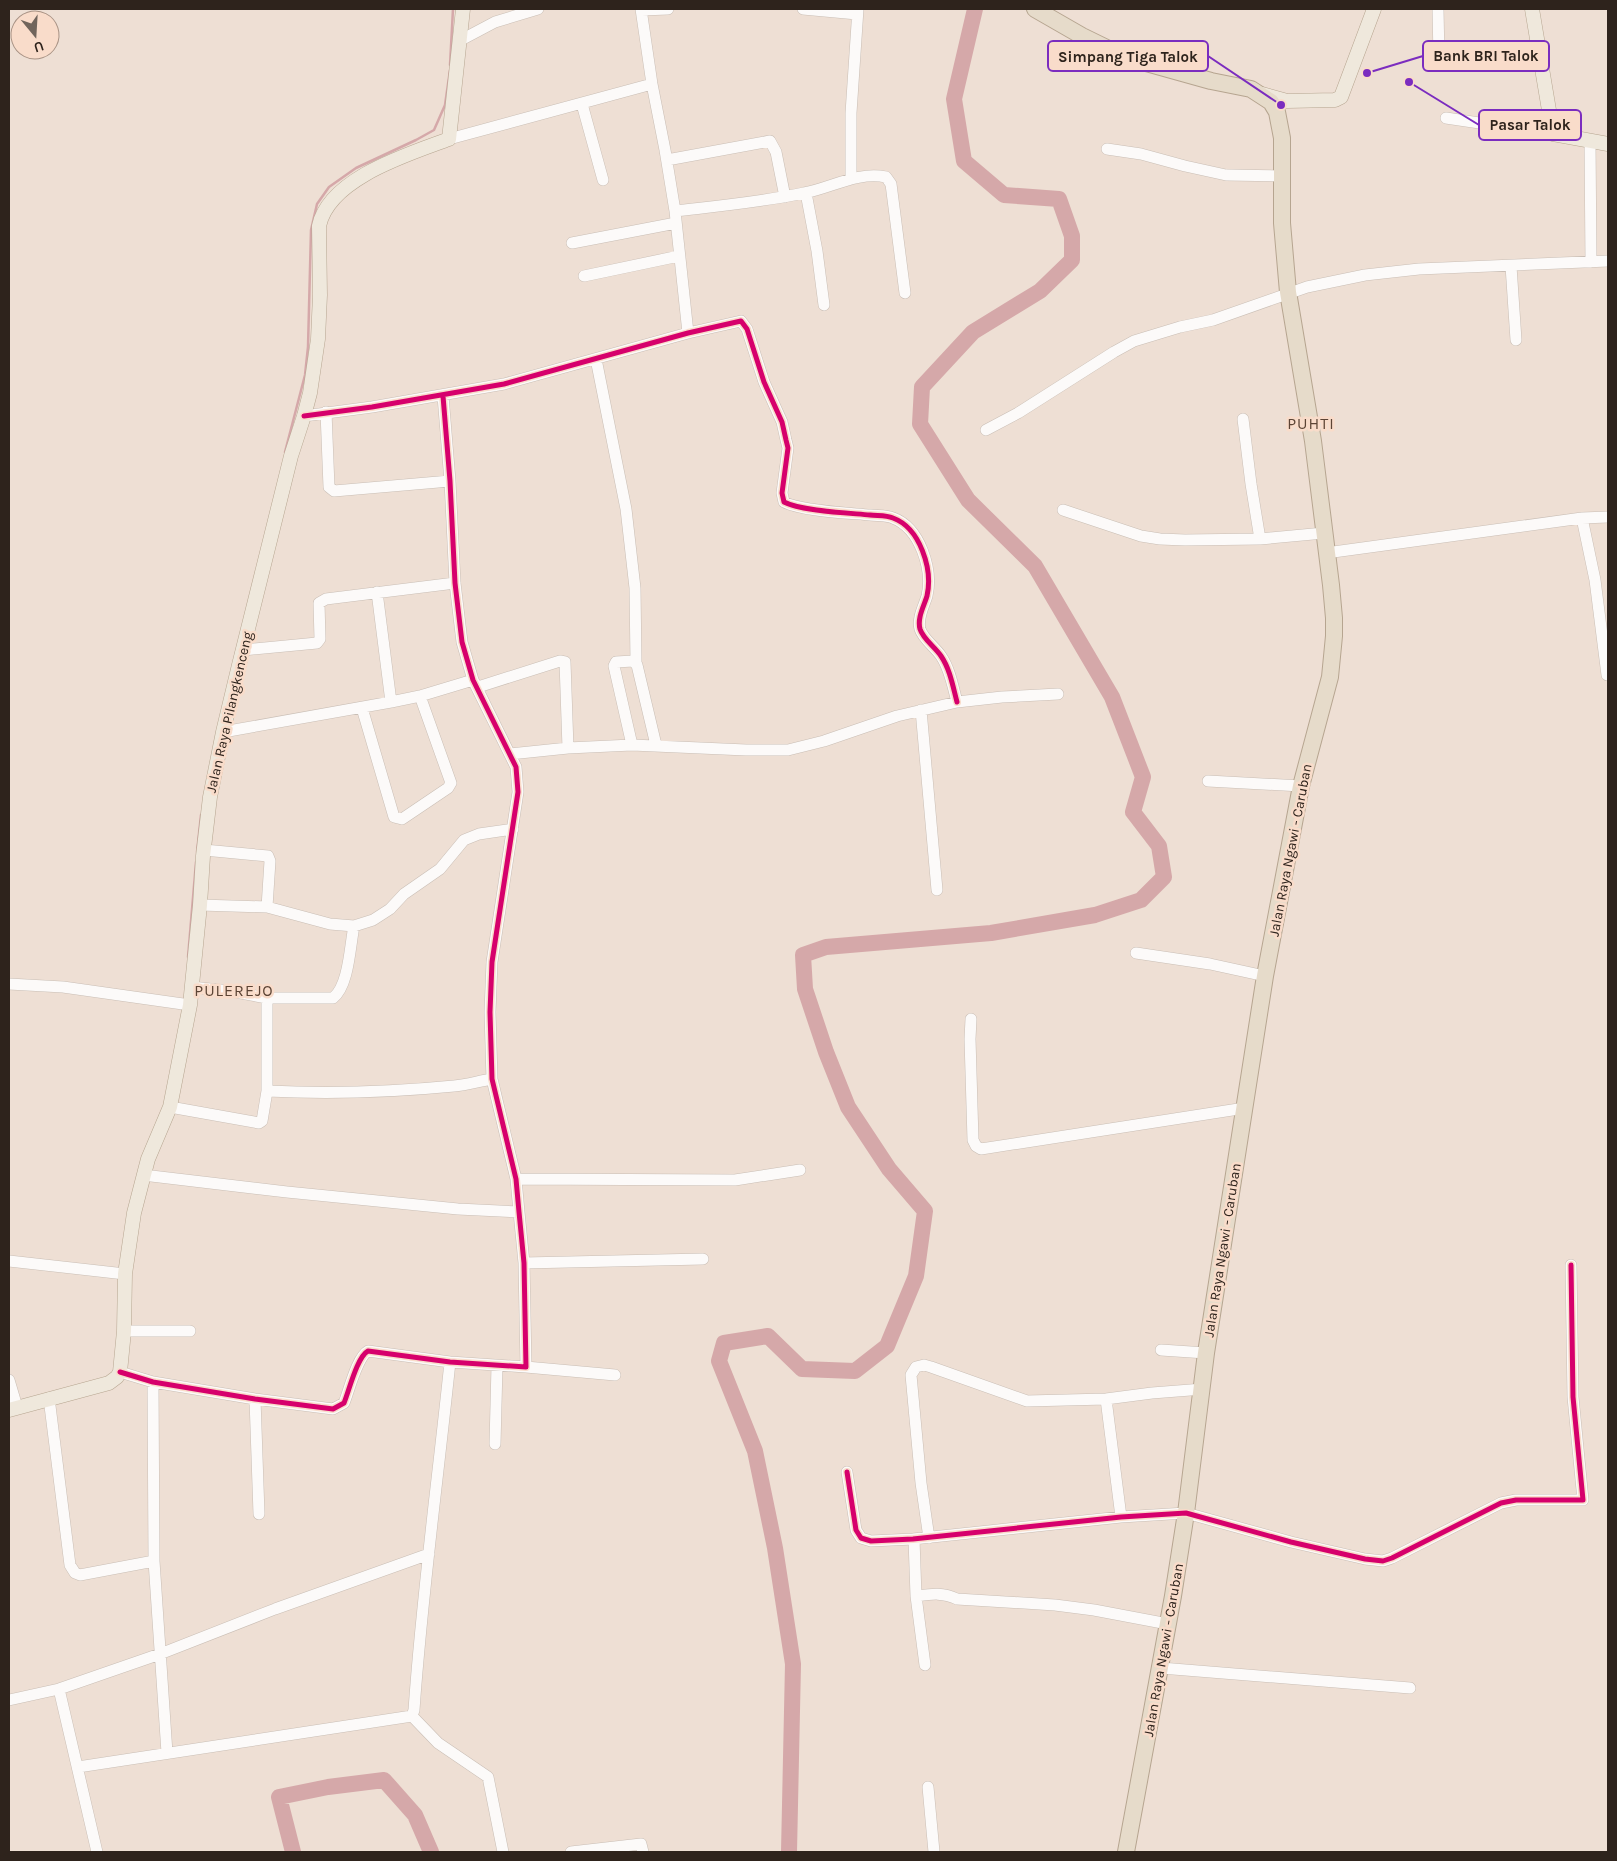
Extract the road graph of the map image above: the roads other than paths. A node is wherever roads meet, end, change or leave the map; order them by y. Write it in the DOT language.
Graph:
graph roads {
  1 [pos="464,9"];
  2 [pos="538,9"];
  3 [pos="642,9"];
  4 [pos="668,9"];
  5 [pos="803,9"];
  6 [pos="1035,9"];
  7 [pos="1374,9"];
  8 [pos="1438,9"];
  9 [pos="1532,9"];
  10 [pos="858,11"];
  11 [pos="460,40"];
  12 [pos="1439,58"];
  13 [pos="652,84"];
  14 [pos="1257,93"];
  15 [pos="1294,101"];
  16 [pos="582,104"];
  17 [pos="1446,118"];
  18 [pos="1280,121"];
  19 [pos="1553,134"];
  20 [pos="449,140"];
  21 [pos="1590,141"];
  22 [pos="1608,144"];
  23 [pos="1107,149"];
  24 [pos="667,160"];
  25 [pos="1282,176"];
  26 [pos="851,179"];
  27 [pos="603,180"];
  28 [pos="806,193"];
  29 [pos="785,197"];
  30 [pos="675,217"];
  31 [pos="572,243"];
  32 [pos="679,256"];
  33 [pos="1608,261"];
  34 [pos="1591,262"];
  35 [pos="1511,266"];
  36 [pos="584,276"];
  37 [pos="1288,292"];
  38 [pos="905,293"];
  39 [pos="824,305"];
  40 [pos="688,333"];
  41 [pos="1516,340"];
  42 [pos="596,359"];
  43 [pos="443,396"];
  44 [pos="326,412"];
  45 [pos="304,416"];
  46 [pos="1243,419"];
  47 [pos="986,430"];
  48 [pos="450,481"];
  49 [pos="1063,510"];
  50 [pos="1608,517"];
  51 [pos="1582,518"];
  52 [pos="1324,533"];
  53 [pos="1260,539"];
  54 [pos="1326,552"];
  55 [pos="455,582"];
  56 [pos="377,592"];
  57 [pos="243,650"];
  58 [pos="636,662"];
  59 [pos="1607,675"];
  60 [pos="476,683"];
  61 [pos="1058,694"];
  62 [pos="420,696"];
  63 [pos="391,702"];
  64 [pos="957,702"];
  65 [pos="362,708"];
  66 [pos="921,710"];
  67 [pos="223,732"];
  68 [pos="632,745"];
  69 [pos="656,746"];
  70 [pos="568,748"];
  71 [pos="510,754"];
  72 [pos="1208,782"];
  73 [pos="1301,786"];
  74 [pos="513,829"];
  75 [pos="204,850"];
  76 [pos="937,890"];
  77 [pos="200,905"];
  78 [pos="267,907"];
  79 [pos="354,926"];
  80 [pos="1136,953"];
  81 [pos="1264,976"];
  82 [pos="9,984"];
  83 [pos="191,987"];
  84 [pos="267,998"];
  85 [pos="190,1005"];
  86 [pos="971,1019"];
  87 [pos="492,1079"];
  88 [pos="267,1091"];
  89 [pos="170,1107"];
  90 [pos="1244,1108"];
  91 [pos="800,1170"];
  92 [pos="143,1175"];
  93 [pos="516,1178"];
  94 [pos="520,1212"];
  95 [pos="702,1259"];
  96 [pos="9,1261"];
  97 [pos="524,1263"];
  98 [pos="1571,1265"];
  99 [pos="125,1274"];
  100 [pos="124,1330"];
  101 [pos="190,1331"];
  102 [pos="1161,1350"];
  103 [pos="1206,1353"];
  104 [pos="450,1362"];
  105 [pos="498,1366"];
  106 [pos="526,1367"];
  107 [pos="120,1372"];
  108 [pos="615,1375"];
  109 [pos="9,1380"];
  110 [pos="153,1382"];
  111 [pos="1203,1389"];
  112 [pos="49,1398"];
  113 [pos="255,1399"];
  114 [pos="1106,1399"];
  115 [pos="13,1408"];
  116 [pos="495,1444"];
  117 [pos="847,1472"];
  118 [pos="1186,1513"];
  119 [pos="259,1514"];
  120 [pos="1121,1517"];
  121 [pos="929,1538"];
  122 [pos="914,1539"];
  123 [pos="429,1554"];
  124 [pos="154,1562"];
  125 [pos="916,1596"];
  126 [pos="1168,1624"];
  127 [pos="160,1654"];
  128 [pos="926,1666"];
  129 [pos="1161,1668"];
  130 [pos="1410,1688"];
  131 [pos="59,1689"];
  132 [pos="9,1700"];
  133 [pos="412,1716"];
  134 [pos="167,1753"];
  135 [pos="78,1767"];
  136 [pos="928,1787"];
  137 [pos="97,1852"];
  138 [pos="503,1852"];
  139 [pos="571,1852"];
  140 [pos="643,1852"];
  141 [pos="934,1852"];
  142 [pos="1126,1852"];
  1 -- 11 [label="main road"];
  2 -- 11 [label="street"];
  3 -- 4 [label="street"];
  3 -- 13 [label="street"];
  5 -- 10 [label="street"];
  6 -- 14 [label="highway, Jalan Raya Ngawi - Caruban"];
  7 -- 15 [label="main road"];
  8 -- 12 [label="street"];
  9 -- 19 [label="main road"];
  10 -- 26 [label="street"];
  11 -- 20 [label="main road"];
  13 -- 16 [label="street"];
  13 -- 24 [label="street"];
  14 -- 15 [label="main road"];
  14 -- 18 [label="highway, Jalan Raya Ngawi - Caruban"];
  15 -- 18 [label="main road"];
  16 -- 20 [label="street"];
  16 -- 27 [label="street"];
  17 -- 19 [label="street"];
  18 -- 25 [label="highway, Jalan Raya Ngawi - Caruban"];
  19 -- 21 [label="main road"];
  20 -- 45 [label="main road, Jalan Raya Pilangkenceng"];
  21 -- 22 [label="main road"];
  21 -- 34 [label="street"];
  23 -- 25 [label="street"];
  24 -- 29 [label="street"];
  24 -- 30 [label="street"];
  25 -- 37 [label="highway, Jalan Raya Ngawi - Caruban"];
  26 -- 28 [label="street"];
  26 -- 38 [label="street"];
  28 -- 29 [label="street"];
  28 -- 39 [label="street"];
  29 -- 30 [label="street"];
  30 -- 31 [label="street"];
  30 -- 32 [label="street"];
  32 -- 36 [label="street"];
  32 -- 40 [label="street"];
  33 -- 34 [label="street"];
  34 -- 35 [label="street"];
  35 -- 37 [label="street"];
  35 -- 41 [label="street"];
  37 -- 47 [label="street"];
  37 -- 52 [label="highway, Jalan Raya Ngawi - Caruban"];
  40 -- 42 [label="street"];
  40 -- 64 [label="street"];
  42 -- 43 [label="street"];
  42 -- 58 [label="street"];
  43 -- 44 [label="street"];
  43 -- 48 [label="street"];
  44 -- 45 [label="street"];
  44 -- 48 [label="street"];
  45 -- 57 [label="main road, Jalan Raya Pilangkenceng"];
  46 -- 53 [label="street"];
  48 -- 55 [label="street"];
  49 -- 53 [label="street"];
  50 -- 51 [label="street"];
  51 -- 54 [label="street"];
  51 -- 59 [label="street"];
  52 -- 53 [label="street"];
  52 -- 54 [label="highway, Jalan Raya Ngawi - Caruban"];
  54 -- 73 [label="highway, Jalan Raya Ngawi - Caruban"];
  55 -- 56 [label="street"];
  55 -- 60 [label="street"];
  56 -- 57 [label="street"];
  56 -- 63 [label="street"];
  57 -- 67 [label="main road, Jalan Raya Pilangkenceng"];
  58 -- 68 [label="street"];
  58 -- 69 [label="street"];
  60 -- 62 [label="street"];
  60 -- 70 [label="street"];
  60 -- 71 [label="street"];
  61 -- 64 [label="street"];
  62 -- 63 [label="street"];
  62 -- 65 [label="street"];
  63 -- 65 [label="street"];
  64 -- 66 [label="street"];
  65 -- 67 [label="street"];
  66 -- 69 [label="street"];
  66 -- 76 [label="street"];
  67 -- 75 [label="main road, Jalan Raya Pilangkenceng"];
  68 -- 69 [label="street"];
  68 -- 70 [label="street"];
  70 -- 71 [label="street"];
  71 -- 74 [label="street"];
  72 -- 73 [label="street"];
  73 -- 81 [label="highway, Jalan Raya Ngawi - Caruban"];
  74 -- 79 [label="street"];
  74 -- 87 [label="street"];
  75 -- 77 [label="main road, Jalan Raya Pilangkenceng"];
  75 -- 78 [label="street"];
  77 -- 78 [label="street"];
  77 -- 83 [label="main road, Jalan Raya Pilangkenceng"];
  78 -- 79 [label="street"];
  79 -- 84 [label="street"];
  80 -- 81 [label="street"];
  81 -- 90 [label="highway, Jalan Raya Ngawi - Caruban"];
  82 -- 85 [label="street"];
  83 -- 84 [label="street"];
  83 -- 85 [label="main road, Jalan Raya Pilangkenceng"];
  84 -- 88 [label="street"];
  85 -- 89 [label="main road, Jalan Raya Pilangkenceng"];
  86 -- 90 [label="street"];
  87 -- 88 [label="street"];
  87 -- 93 [label="street"];
  88 -- 89 [label="street"];
  89 -- 92 [label="main road, Jalan Raya Pilangkenceng"];
  90 -- 103 [label="highway, Jalan Raya Ngawi - Caruban"];
  91 -- 93 [label="street"];
  92 -- 94 [label="street"];
  92 -- 99 [label="main road, Jalan Raya Pilangkenceng"];
  93 -- 94 [label="street"];
  94 -- 97 [label="street"];
  95 -- 97 [label="street"];
  96 -- 99 [label="street"];
  97 -- 106 [label="street"];
  98 -- 118 [label="street"];
  99 -- 100 [label="main road, Jalan Raya Pilangkenceng"];
  100 -- 101 [label="street"];
  100 -- 107 [label="main road, Jalan Raya Pilangkenceng"];
  102 -- 103 [label="street"];
  103 -- 111 [label="highway, Jalan Raya Ngawi - Caruban"];
  104 -- 105 [label="street"];
  104 -- 113 [label="street"];
  104 -- 123 [label="street"];
  105 -- 106 [label="street"];
  105 -- 116 [label="street"];
  106 -- 108 [label="street"];
  107 -- 110 [label="street"];
  107 -- 112 [label="main road"];
  109 -- 115 [label="street"];
  110 -- 113 [label="street"];
  110 -- 124 [label="street"];
  111 -- 114 [label="street"];
  111 -- 118 [label="highway, Jalan Raya Ngawi - Caruban"];
  112 -- 115 [label="main road"];
  112 -- 124 [label="street"];
  113 -- 119 [label="street"];
  114 -- 120 [label="street"];
  114 -- 121 [label="street"];
  117 -- 122 [label="street"];
  118 -- 120 [label="street"];
  118 -- 126 [label="highway, Jalan Raya Ngawi - Caruban"];
  120 -- 121 [label="street"];
  121 -- 122 [label="street"];
  122 -- 125 [label="street"];
  123 -- 127 [label="street"];
  123 -- 133 [label="street"];
  124 -- 127 [label="street"];
  125 -- 126 [label="street"];
  125 -- 128 [label="street"];
  126 -- 129 [label="highway, Jalan Raya Ngawi - Caruban"];
  127 -- 131 [label="street"];
  127 -- 134 [label="street"];
  129 -- 130 [label="street"];
  129 -- 142 [label="highway, Jalan Raya Ngawi - Caruban"];
  131 -- 132 [label="street"];
  131 -- 135 [label="street"];
  133 -- 134 [label="street"];
  133 -- 138 [label="street"];
  134 -- 135 [label="street"];
  135 -- 137 [label="street"];
  136 -- 141 [label="street"];
  139 -- 140 [label="street"];
}
